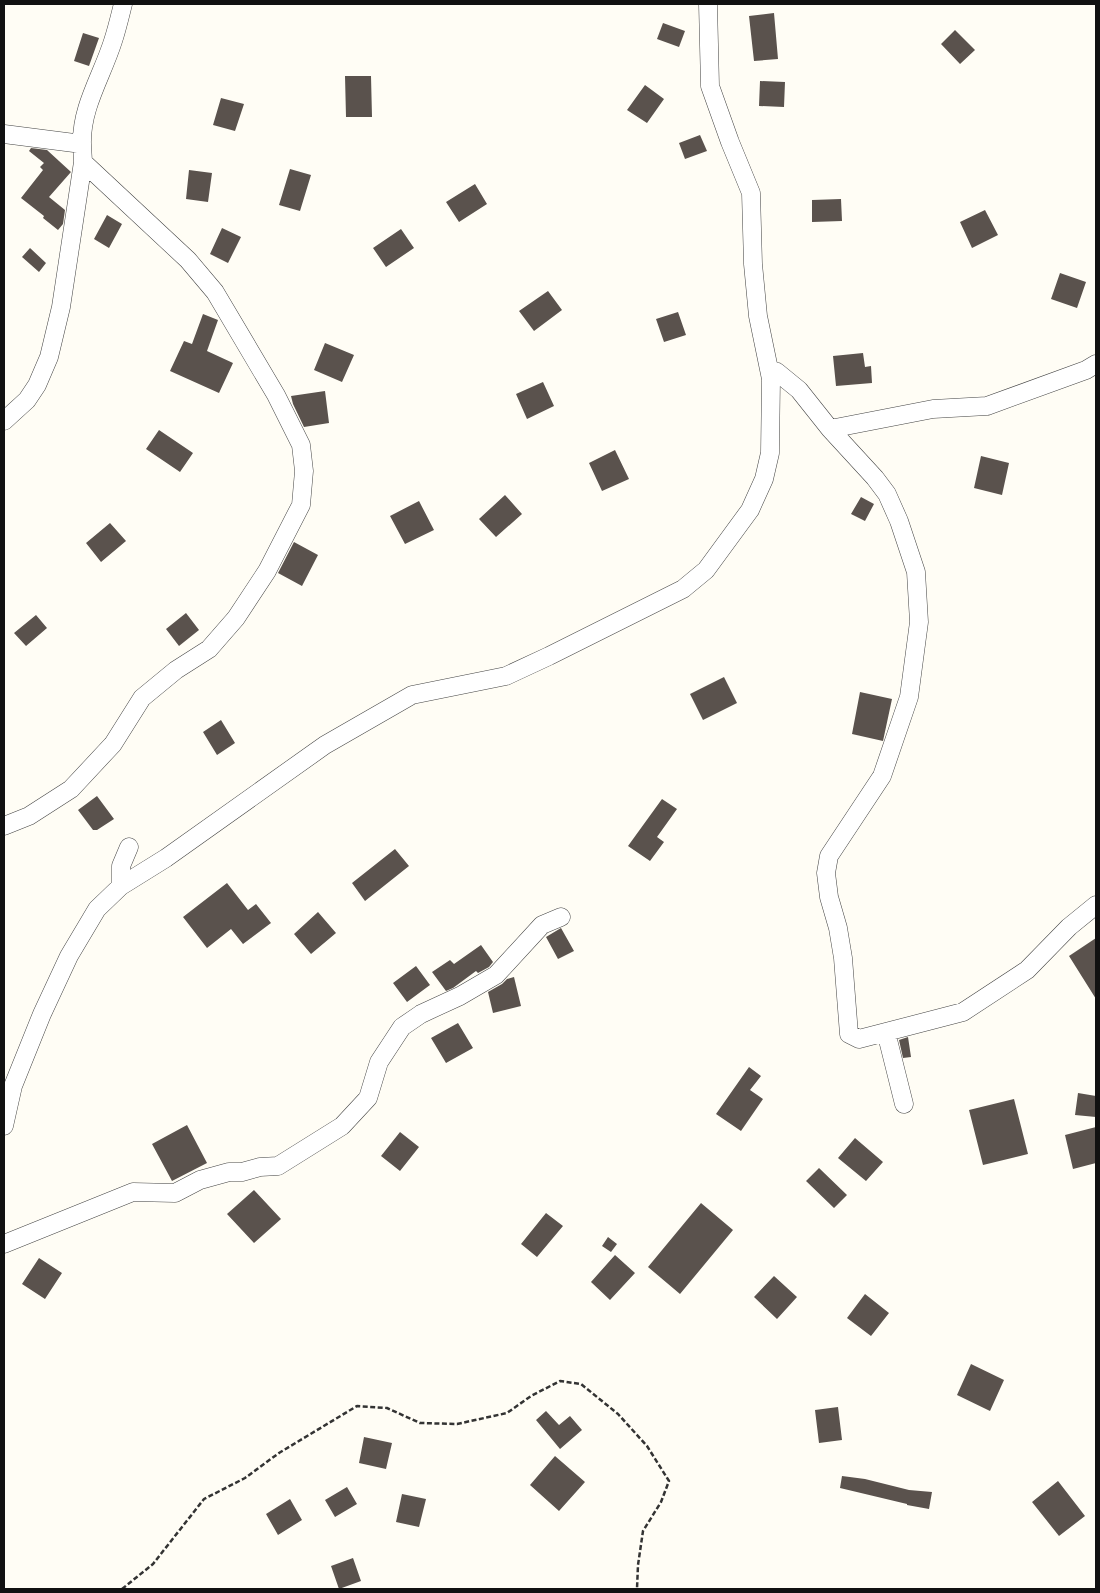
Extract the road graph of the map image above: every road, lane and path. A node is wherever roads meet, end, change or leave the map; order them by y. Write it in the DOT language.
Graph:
graph roads {
  1 [pos="123,4"];
  2 [pos="708,4"];
  3 [pos="4,134"];
  4 [pos="82,144"];
  5 [pos="83,162"];
  6 [pos="1096,364"];
  7 [pos="771,379"];
  8 [pos="4,421"];
  9 [pos="830,429"];
  10 [pos="4,826"];
  11 [pos="129,847"];
  12 [pos="121,886"];
  13 [pos="1096,905"];
  14 [pos="561,917"];
  15 [pos="886,1032"];
  16 [pos="904,1104"];
  17 [pos="4,1126"];
  18 [pos="4,1244"];
  19 [pos="122,1589"];
  20 [pos="637,1589"];
  1 -- 4 [label="street"];
  2 -- 7 [label="street"];
  3 -- 4 [label="street"];
  4 -- 5 [label="street"];
  5 -- 8 [label="street"];
  5 -- 10 [label="street"];
  6 -- 9 [label="street"];
  7 -- 9 [label="street"];
  7 -- 12 [label="street"];
  9 -- 15 [label="street"];
  11 -- 12 [label="street"];
  12 -- 17 [label="street"];
  13 -- 15 [label="street"];
  14 -- 18 [label="street"];
  15 -- 16 [label="street"];
  19 -- 20 [label="path"];
}
